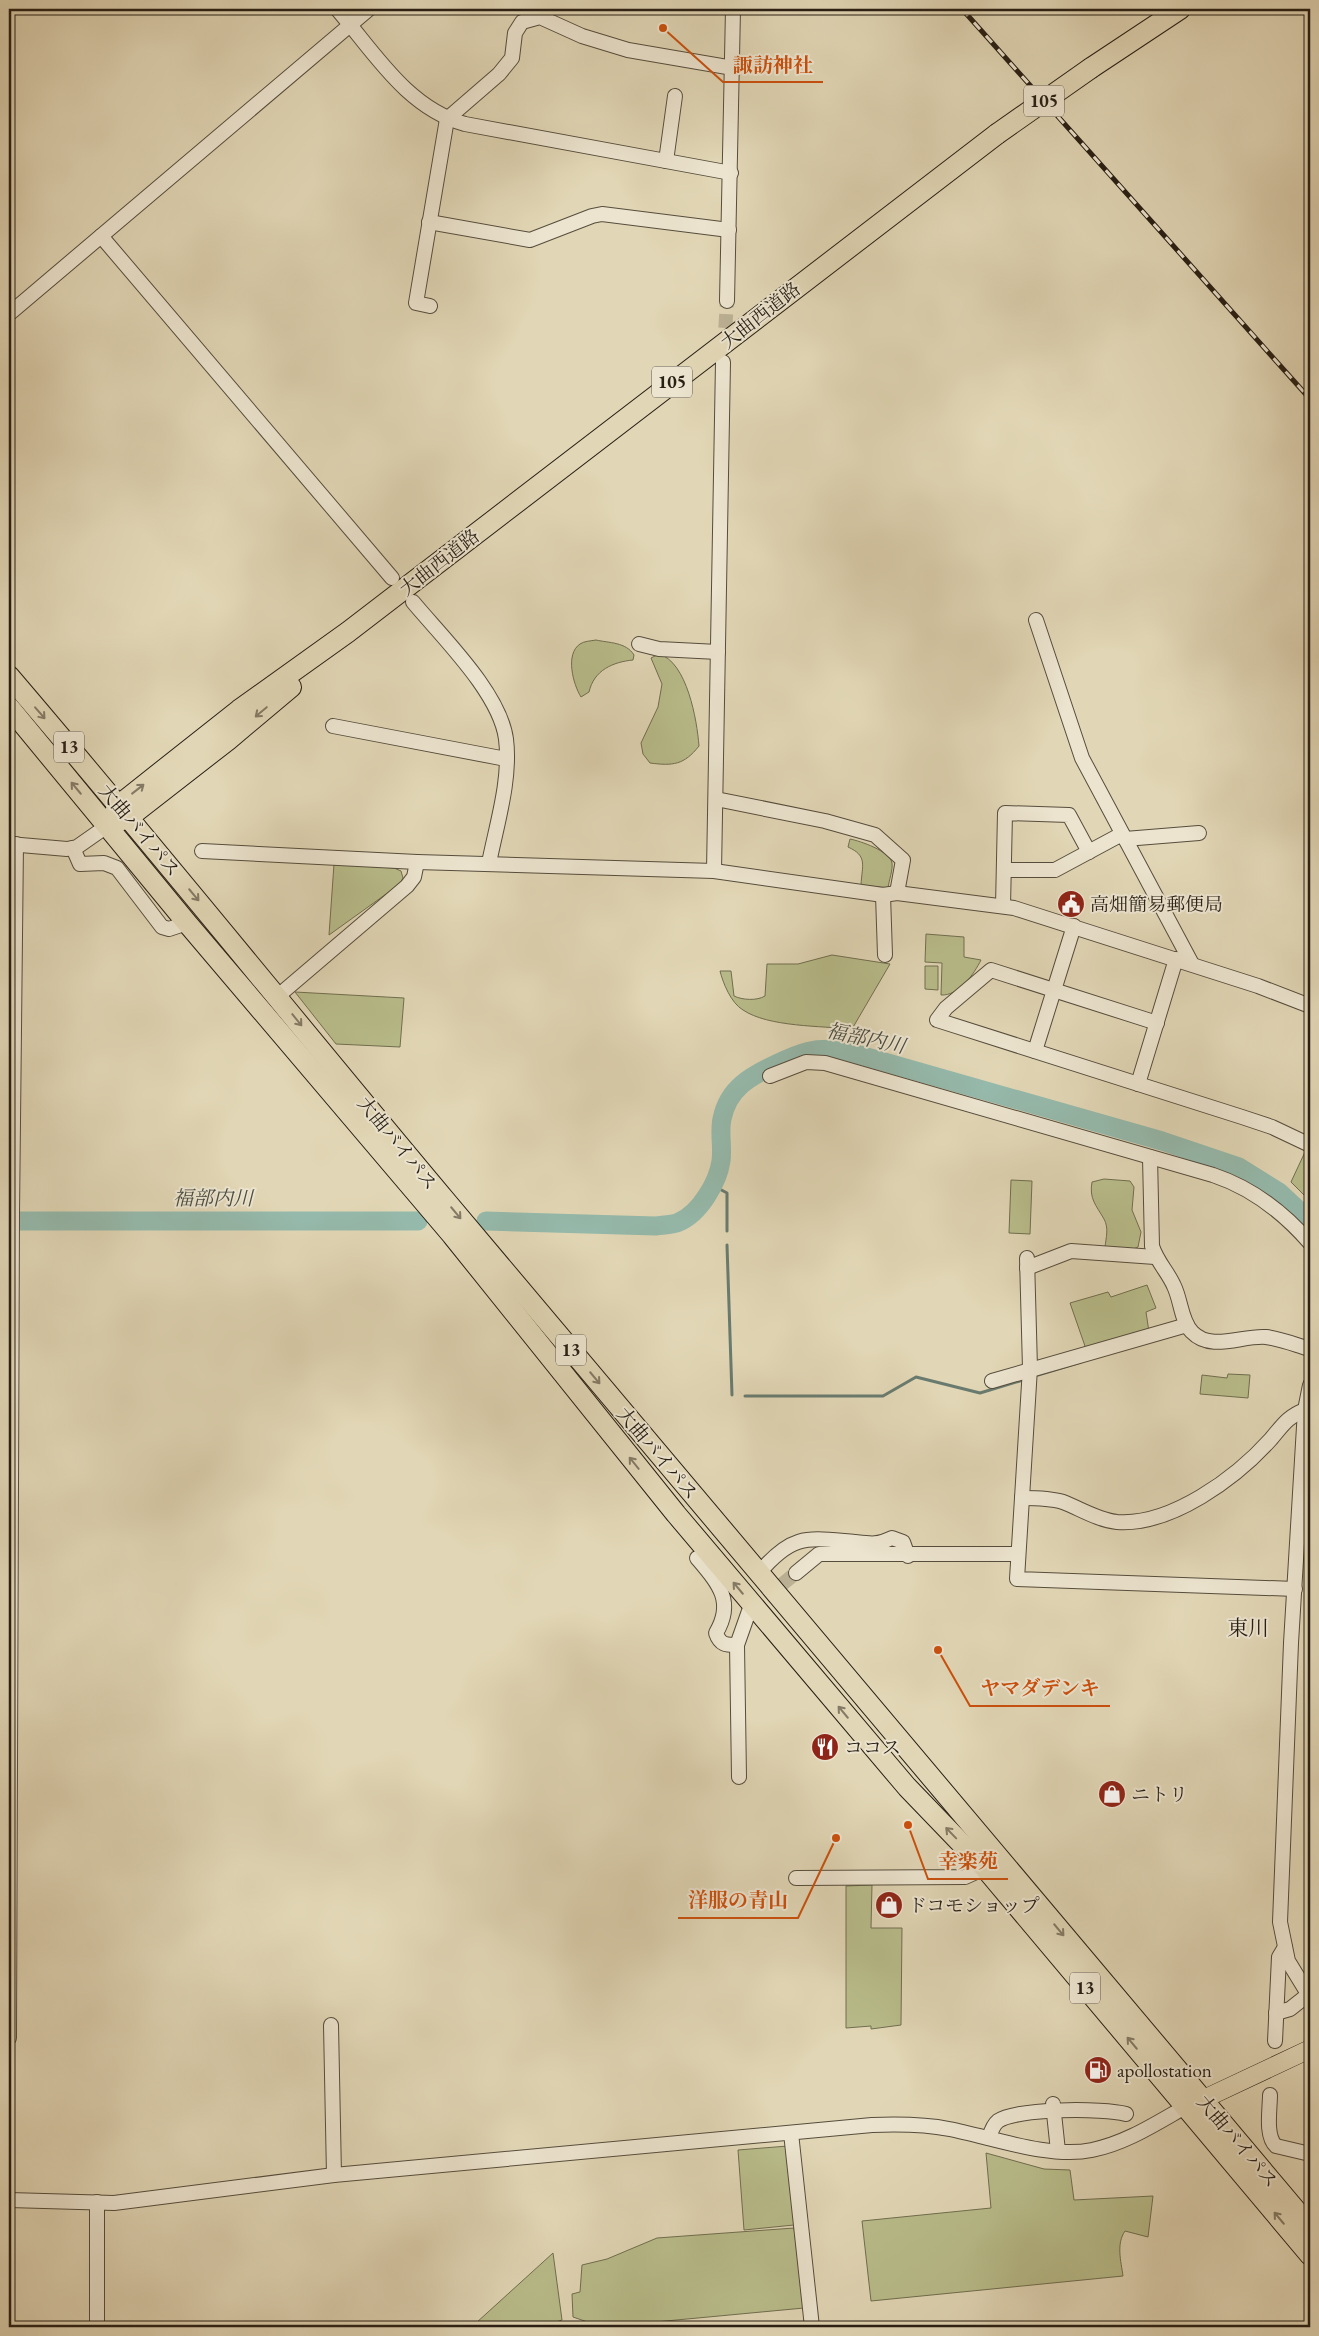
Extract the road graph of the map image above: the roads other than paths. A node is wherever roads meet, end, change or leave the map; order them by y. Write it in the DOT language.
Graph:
graph roads {
  1 [pos="337,9"];
  2 [pos="369,9"];
  3 [pos="733,9"];
  4 [pos="1180,9"];
  5 [pos="350,25"];
  6 [pos="733,68"];
  7 [pos="675,96"];
  8 [pos="447,119"];
  9 [pos="666,161"];
  10 [pos="731,173"];
  11 [pos="429,222"];
  12 [pos="729,230"];
  13 [pos="101,236"];
  14 [pos="727,300"];
  15 [pos="430,306"];
  16 [pos="9,314"];
  17 [pos="723,362"];
  18 [pos="392,578"];
  19 [pos="413,602"];
  20 [pos="1036,620"];
  21 [pos="639,644"];
  22 [pos="718,652"];
  23 [pos="9,676"];
  24 [pos="9,707"];
  25 [pos="333,726"];
  26 [pos="506,759"];
  27 [pos="716,799"];
  28 [pos="124,811"];
  29 [pos="107,826"];
  30 [pos="1199,833"];
  31 [pos="1124,837"];
  32 [pos="12,844"];
  33 [pos="73,848"];
  34 [pos="202,851"];
  35 [pos="1089,852"];
  36 [pos="417,862"];
  37 [pos="490,863"];
  38 [pos="1005,870"];
  39 [pos="714,871"];
  40 [pos="897,893"];
  41 [pos="883,895"];
  42 [pos="1003,906"];
  43 [pos="187,923"];
  44 [pos="1074,926"];
  45 [pos="885,955"];
  46 [pos="1176,959"];
  47 [pos="1192,964"];
  48 [pos="1054,990"];
  49 [pos="278,996"];
  50 [pos="1310,1006"];
  51 [pos="1157,1023"];
  52 [pos="1035,1051"];
  53 [pos="770,1076"];
  54 [pos="1138,1084"];
  55 [pos="1310,1145"];
  56 [pos="1150,1156"];
  57 [pos="1310,1244"];
  58 [pos="1155,1257"];
  59 [pos="1187,1325"];
  60 [pos="1310,1349"];
  61 [pos="1030,1371"];
  62 [pos="992,1382"];
  63 [pos="1310,1385"];
  64 [pos="1307,1404"];
  65 [pos="1022,1498"];
  66 [pos="1305,1528"];
  67 [pos="1018,1554"];
  68 [pos="711,1556"];
  69 [pos="908,1556"];
  70 [pos="759,1573"];
  71 [pos="796,1573"];
  72 [pos="1295,1590"];
  73 [pos="749,1611"];
  74 [pos="737,1645"];
  75 [pos="739,1777"];
  76 [pos="985,1868"];
  77 [pos="796,1878"];
  78 [pos="1285,1947"];
  79 [pos="1310,1996"];
  80 [pos="1276,2013"];
  81 [pos="330,2025"];
  82 [pos="9,2038"];
  83 [pos="1275,2041"];
  84 [pos="1310,2049"];
  85 [pos="1270,2095"];
  86 [pos="1194,2103"];
  87 [pos="1054,2107"];
  88 [pos="1126,2114"];
  89 [pos="792,2133"];
  90 [pos="989,2138"];
  91 [pos="1058,2151"];
  92 [pos="1310,2154"];
  93 [pos="334,2175"];
  94 [pos="9,2200"];
  95 [pos="97,2202"];
  96 [pos="1310,2227"];
  97 [pos="1310,2256"];
  98 [pos="97,2327"];
  99 [pos="812,2327"];
  1 -- 5 [label="street"];
  2 -- 5 [label="street"];
  3 -- 6 [label="street"];
  4 -- 28 [label="highway, 大曲西道路 / 105, bridge"];
  5 -- 8 [label="street"];
  5 -- 13 [label="street"];
  6 -- 8 [label="street"];
  6 -- 10 [label="street"];
  7 -- 9 [label="street"];
  8 -- 9 [label="street"];
  8 -- 11 [label="street"];
  9 -- 10 [label="street"];
  10 -- 12 [label="street"];
  11 -- 12 [label="street"];
  11 -- 15 [label="street"];
  12 -- 14 [label="street"];
  13 -- 16 [label="street"];
  13 -- 18 [label="street"];
  17 -- 22 [label="street"];
  19 -- 26 [label="street"];
  20 -- 31 [label="street"];
  21 -- 22 [label="street"];
  22 -- 27 [label="street"];
  23 -- 28 [label="highway, 大曲バイパス / 13, one-way"];
  29 -- 24 [label="highway, 大曲バイパス / 13, one-way"];
  25 -- 26 [label="street"];
  26 -- 37 [label="street"];
  27 -- 39 [label="street"];
  27 -- 40 [label="street"];
  28 -- 29 [label="highway, 大曲西道路"];
  28 -- 49 [label="highway, 大曲バイパス / 13, one-way"];
  29 -- 33 [label="street"];
  29 -- 43 [label="highway, 大曲バイパス / 13"];
  30 -- 31 [label="street"];
  31 -- 35 [label="street"];
  31 -- 47 [label="street"];
  32 -- 33 [label="street"];
  32 -- 82 [label="street"];
  33 -- 43 [label="street"];
  34 -- 36 [label="street"];
  35 -- 38 [label="street"];
  35 -- 38 [label="street"];
  36 -- 37 [label="street"];
  36 -- 49 [label="street"];
  37 -- 39 [label="street"];
  38 -- 42 [label="street"];
  39 -- 41 [label="street"];
  40 -- 41 [label="street"];
  40 -- 42 [label="street"];
  41 -- 45 [label="street"];
  42 -- 44 [label="street"];
  68 -- 43 [label="highway, 大曲バイパス / 13, one-way"];
  44 -- 46 [label="street"];
  44 -- 48 [label="street"];
  46 -- 47 [label="street"];
  46 -- 51 [label="street"];
  47 -- 50 [label="street"];
  48 -- 51 [label="street"];
  48 -- 52 [label="street"];
  48 -- 52 [label="street"];
  49 -- 70 [label="highway, 大曲バイパス / 13, one-way"];
  51 -- 54 [label="street"];
  52 -- 54 [label="street"];
  53 -- 56 [label="street"];
  54 -- 55 [label="street"];
  56 -- 57 [label="street"];
  56 -- 58 [label="street"];
  58 -- 59 [label="street"];
  58 -- 61 [label="street"];
  59 -- 60 [label="street"];
  59 -- 61 [label="street"];
  61 -- 62 [label="street"];
  61 -- 65 [label="street"];
  63 -- 64 [label="street"];
  64 -- 65 [label="street"];
  64 -- 66 [label="street"];
  65 -- 67 [label="street"];
  66 -- 72 [label="street"];
  67 -- 69 [label="street"];
  67 -- 72 [label="street"];
  68 -- 74 [label="street"];
  76 -- 68 [label="highway, 大曲バイパス / 13, one-way"];
  69 -- 70 [label="street"];
  69 -- 71 [label="street"];
  70 -- 86 [label="highway, 大曲バイパス / 13, one-way"];
  72 -- 78 [label="street"];
  73 -- 74 [label="street"];
  74 -- 75 [label="street"];
  76 -- 77 [label="street"];
  86 -- 76 [label="highway, 大曲バイパス / 13, one-way"];
  78 -- 79 [label="street"];
  78 -- 80 [label="street"];
  79 -- 80 [label="street"];
  80 -- 83 [label="street"];
  81 -- 93 [label="street"];
  84 -- 86 [label="main road"];
  85 -- 92 [label="street"];
  86 -- 91 [label="street"];
  86 -- 96 [label="highway, 大曲バイパス / 13"];
  97 -- 86 [label="highway, 大曲バイパス / 13, one-way"];
  87 -- 88 [label="street"];
  87 -- 90 [label="street"];
  87 -- 91 [label="street"];
  89 -- 90 [label="street"];
  89 -- 93 [label="street"];
  89 -- 99 [label="street"];
  90 -- 91 [label="street"];
  93 -- 95 [label="street"];
  94 -- 95 [label="street"];
  95 -- 98 [label="street"];
}
